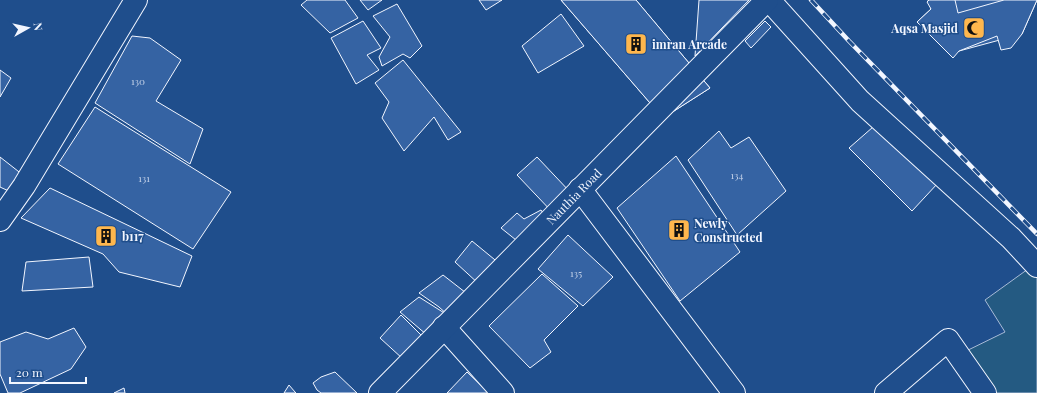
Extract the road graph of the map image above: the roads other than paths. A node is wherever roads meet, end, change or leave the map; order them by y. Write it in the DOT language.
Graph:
graph roads {
  1 [pos="136,0"];
  2 [pos="768,0"];
  3 [pos="580,189"];
  4 [pos="0,220"];
  5 [pos="1037,266"];
  6 [pos="444,327"];
  7 [pos="380,393"];
  8 [pos="504,393"];
  9 [pos="734,393"];
  10 [pos="886,393"];
  11 [pos="985,393"];
  1 -- 4 [label="street"];
  2 -- 3 [label="street, Nauthia Road"];
  2 -- 5 [label="street"];
  3 -- 6 [label="street, Nauthia Road"];
  3 -- 9 [label="street"];
  6 -- 7 [label="street, Nauthia Road"];
  6 -- 8 [label="street"];
  10 -- 11 [label="street"];
}
